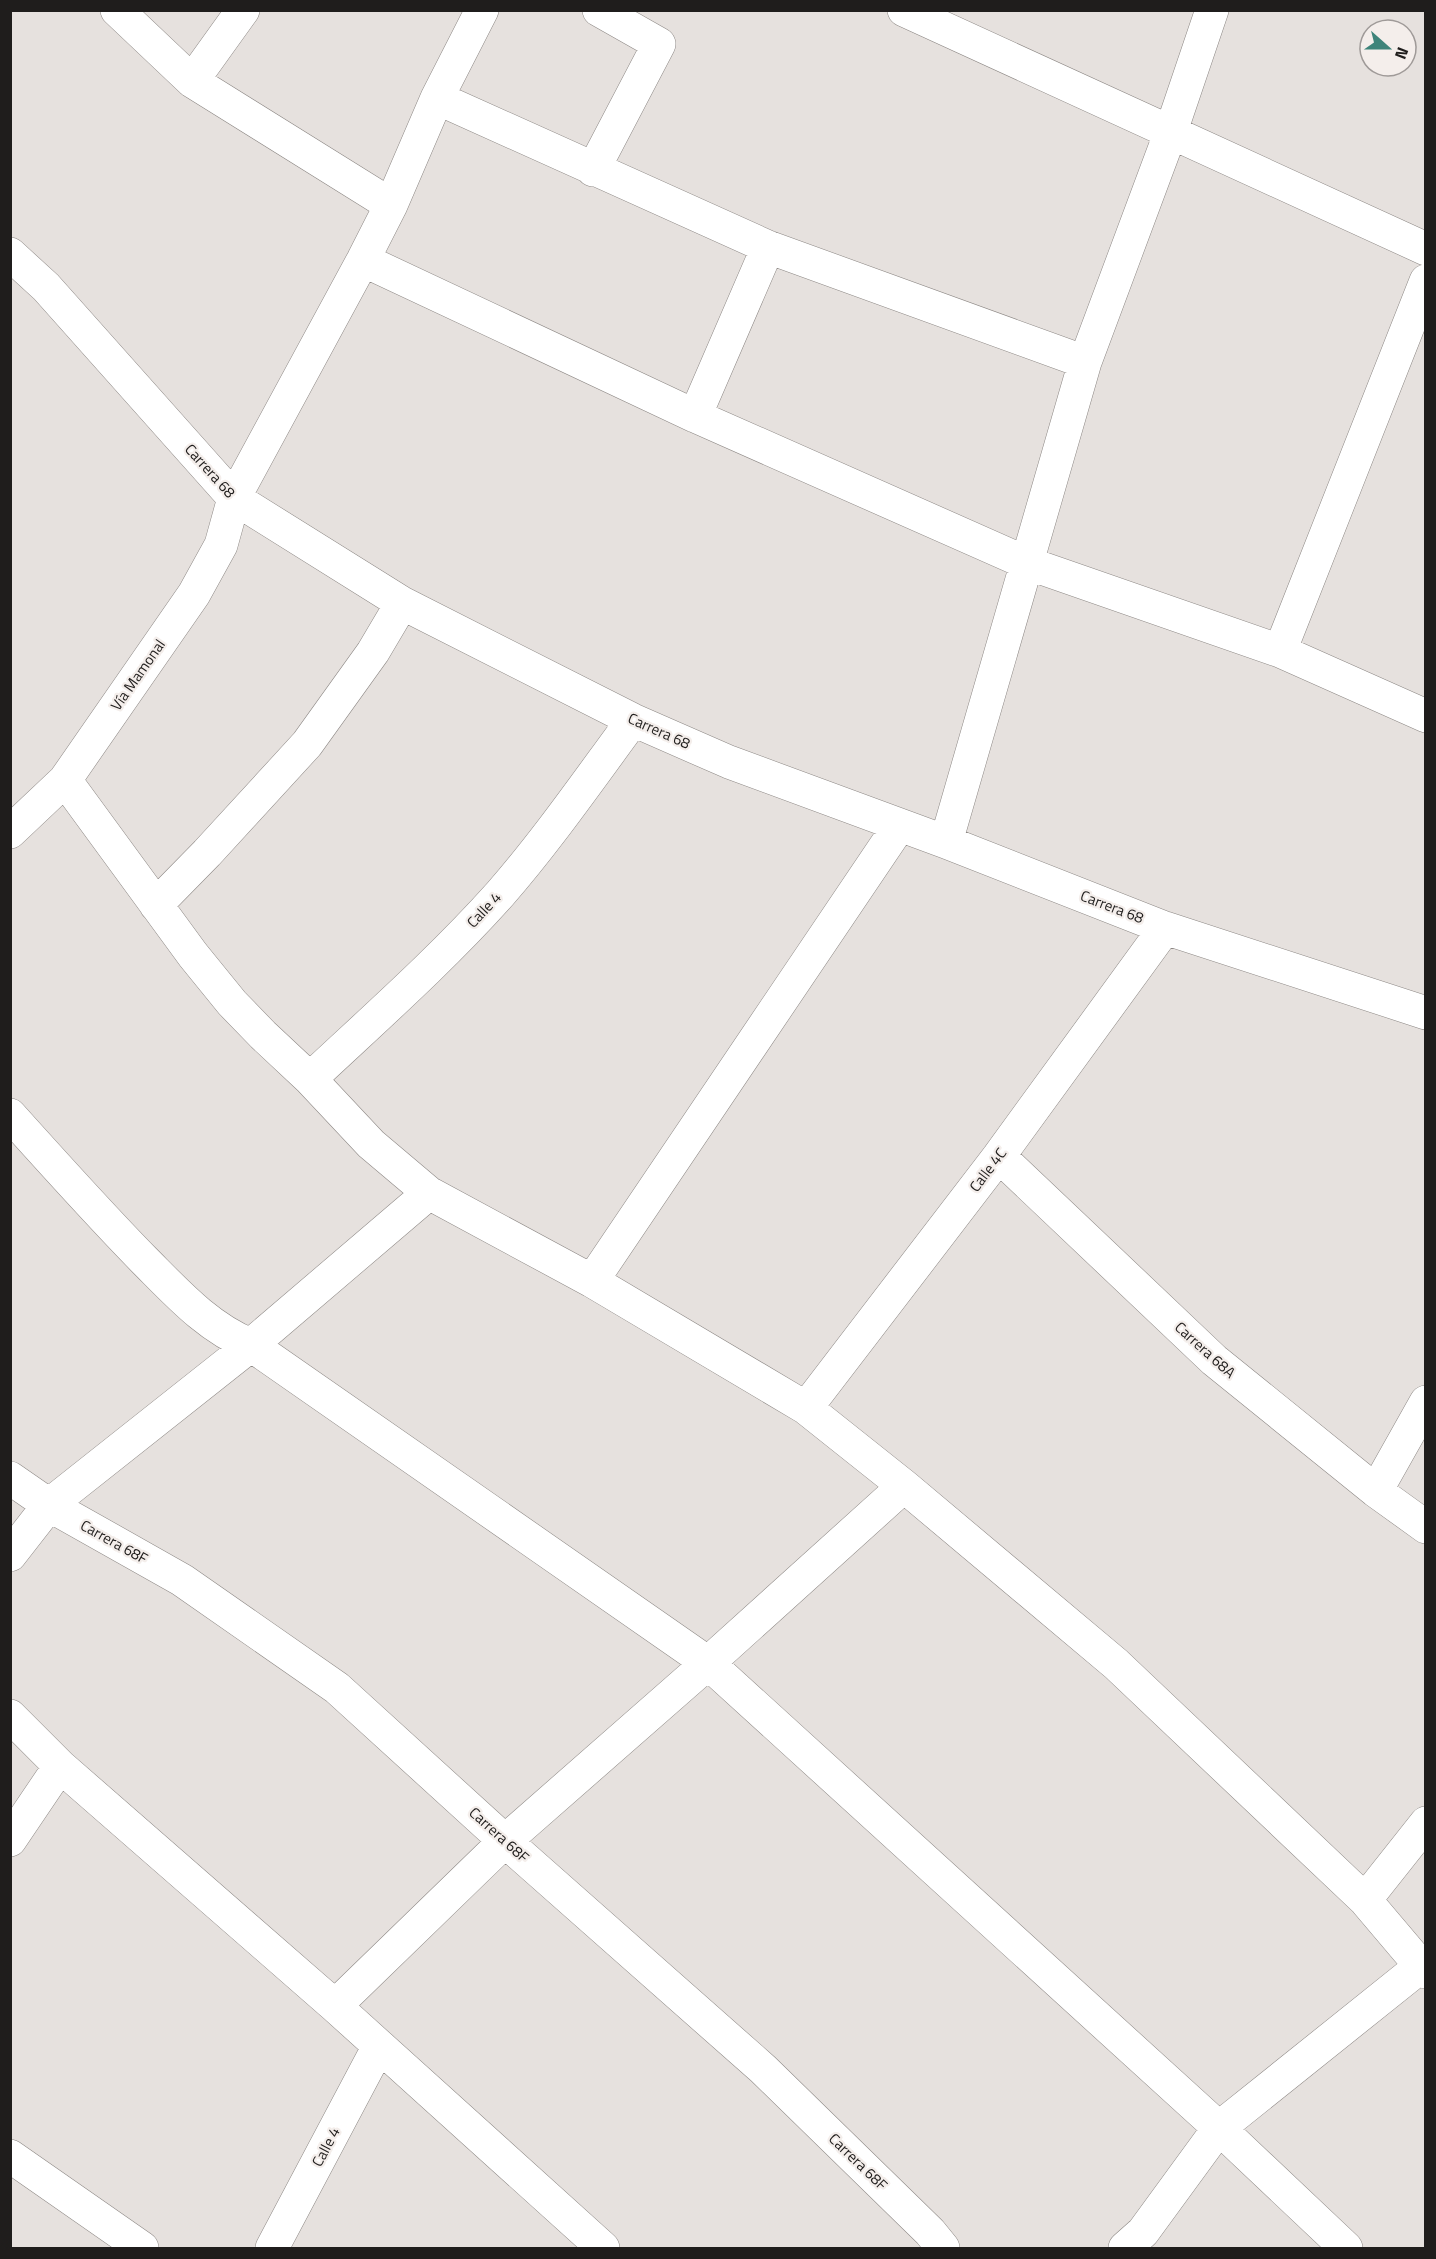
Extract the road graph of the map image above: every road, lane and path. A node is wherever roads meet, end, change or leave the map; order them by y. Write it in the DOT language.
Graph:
graph roads {
  1 [pos="117,10"];
  2 [pos="243,10"];
  3 [pos="599,10"];
  4 [pos="904,10"];
  5 [pos="1212,10"];
  6 [pos="478,12"];
  7 [pos="960,22"];
  8 [pos="192,81"];
  9 [pos="437,98"];
  10 [pos="1170,134"];
  11 [pos="593,170"];
  12 [pos="391,206"];
  13 [pos="768,247"];
  14 [pos="1425,249"];
  15 [pos="10,254"];
  16 [pos="363,260"];
  17 [pos="1425,281"];
  18 [pos="1085,362"];
  19 [pos="695,416"];
  20 [pos="234,498"];
  21 [pos="1027,563"];
  22 [pos="402,603"];
  23 [pos="1280,651"];
  24 [pos="1425,716"];
  25 [pos="633,720"];
  26 [pos="65,780"];
  27 [pos="13,825"];
  28 [pos="899,826"];
  29 [pos="946,842"];
  30 [pos="156,905"];
  31 [pos="1165,928"];
  32 [pos="1425,1013"];
  33 [pos="310,1079"];
  34 [pos="10,1115"];
  35 [pos="999,1156"];
  36 [pos="429,1193"];
  37 [pos="592,1281"];
  38 [pos="251,1346"];
  39 [pos="1425,1402"];
  40 [pos="806,1408"];
  41 [pos="10,1478"];
  42 [pos="904,1486"];
  43 [pos="1376,1491"];
  44 [pos="49,1505"];
  45 [pos="1425,1527"];
  46 [pos="10,1555"];
  47 [pos="708,1663"];
  48 [pos="10,1716"];
  49 [pos="60,1766"];
  50 [pos="1425,1823"];
  51 [pos="10,1840"];
  52 [pos="505,1841"];
  53 [pos="1365,1900"];
  54 [pos="1423,1970"];
  55 [pos="335,2006"];
  56 [pos="379,2046"];
  57 [pos="1218,2128"];
  58 [pos="10,2156"];
  59 [pos="141,2248"];
  60 [pos="272,2248"];
  61 [pos="603,2248"];
  62 [pos="943,2248"];
  63 [pos="1125,2248"];
  64 [pos="1346,2248"];
  1 -- 8 [label="street"];
  2 -- 8 [label="street"];
  3 -- 11 [label="street"];
  4 -- 7 [label="street"];
  5 -- 10 [label="street"];
  6 -- 9 [label="street, Vía Mamonal"];
  7 -- 10 [label="street"];
  8 -- 12 [label="street"];
  9 -- 11 [label="street"];
  9 -- 12 [label="street, Vía Mamonal"];
  10 -- 14 [label="street"];
  10 -- 18 [label="street"];
  11 -- 13 [label="street"];
  12 -- 16 [label="street, Vía Mamonal"];
  13 -- 18 [label="street"];
  13 -- 19 [label="street"];
  15 -- 20 [label="street, Carrera 68"];
  16 -- 19 [label="street"];
  16 -- 20 [label="street, Vía Mamonal"];
  17 -- 23 [label="street"];
  18 -- 21 [label="street"];
  19 -- 21 [label="street"];
  20 -- 22 [label="street, Carrera 68"];
  20 -- 26 [label="street, Vía Mamonal"];
  21 -- 23 [label="street"];
  21 -- 29 [label="street"];
  22 -- 25 [label="street, Carrera 68"];
  22 -- 30 [label="street"];
  23 -- 24 [label="street"];
  25 -- 28 [label="street, Carrera 68"];
  25 -- 33 [label="street, Calle 4"];
  26 -- 27 [label="street, Vía Mamonal"];
  26 -- 30 [label="street"];
  28 -- 29 [label="street, Carrera 68"];
  28 -- 37 [label="street"];
  29 -- 31 [label="street, Carrera 68"];
  30 -- 33 [label="street"];
  31 -- 32 [label="street, Carrera 68"];
  31 -- 35 [label="street, Calle 4C"];
  33 -- 36 [label="street"];
  34 -- 38 [label="street"];
  35 -- 40 [label="street, Calle 4C"];
  35 -- 43 [label="street, Carrera 68A"];
  36 -- 37 [label="street"];
  36 -- 38 [label="street"];
  37 -- 40 [label="street"];
  38 -- 44 [label="street"];
  38 -- 47 [label="street"];
  39 -- 43 [label="street"];
  40 -- 42 [label="street"];
  41 -- 44 [label="street, Carrera 68F"];
  42 -- 47 [label="street"];
  42 -- 53 [label="street"];
  43 -- 45 [label="street, Carrera 68A"];
  44 -- 46 [label="street"];
  44 -- 52 [label="street, Carrera 68F"];
  47 -- 52 [label="street"];
  47 -- 57 [label="street"];
  48 -- 49 [label="street"];
  49 -- 51 [label="street"];
  49 -- 55 [label="street"];
  50 -- 53 [label="street"];
  52 -- 55 [label="street"];
  52 -- 62 [label="street, Carrera 68F"];
  53 -- 54 [label="street"];
  54 -- 57 [label="street"];
  55 -- 56 [label="street"];
  56 -- 60 [label="street, Calle 4"];
  56 -- 61 [label="street"];
  57 -- 63 [label="street"];
  57 -- 64 [label="street"];
  58 -- 59 [label="street"];
}
